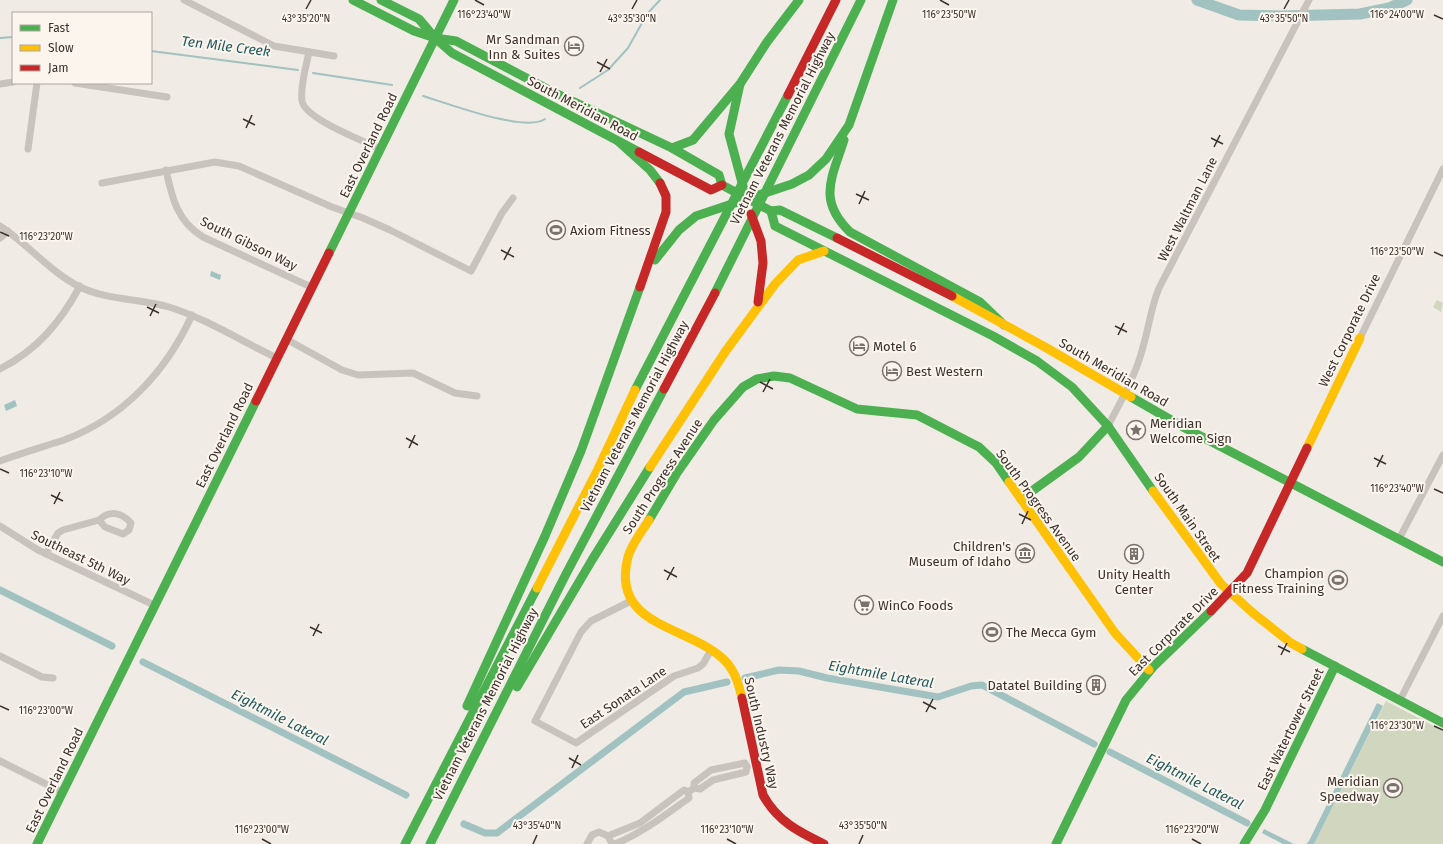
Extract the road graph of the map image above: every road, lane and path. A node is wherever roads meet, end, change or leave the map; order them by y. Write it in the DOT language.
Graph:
graph roads {
  1 [pos="184,0"];
  2 [pos="352,0"];
  3 [pos="381,0"];
  4 [pos="454,0"];
  5 [pos="799,0"];
  6 [pos="836,0"];
  7 [pos="861,0"];
  8 [pos="893,0"];
  9 [pos="1309,0"];
  10 [pos="435,38"];
  11 [pos="309,52"];
  12 [pos="334,56"];
  13 [pos="12,82"];
  14 [pos="0,84"];
  15 [pos="37,84"];
  16 [pos="82,84"];
  17 [pos="740,84"];
  18 [pos="166,97"];
  19 [pos="849,125"];
  20 [pos="619,142"];
  21 [pos="672,148"];
  22 [pos="28,149"];
  23 [pos="380,149"];
  24 [pos="1443,169"];
  25 [pos="166,170"];
  26 [pos="102,183"];
  27 [pos="722,185"];
  28 [pos="513,198"];
  29 [pos="746,198"];
  30 [pos="771,211"];
  31 [pos="349,213"];
  32 [pos="0,226"];
  33 [pos="8,231"];
  34 [pos="0,238"];
  35 [pos="824,251"];
  36 [pos="80,286"];
  37 [pos="640,286"];
  38 [pos="311,287"];
  39 [pos="757,306"];
  40 [pos="192,316"];
  41 [pos="1004,324"];
  42 [pos="993,336"];
  43 [pos="1360,338"];
  44 [pos="286,339"];
  45 [pos="277,358"];
  46 [pos="0,369"];
  47 [pos="1125,393"];
  48 [pos="477,396"];
  49 [pos="1108,426"];
  50 [pos="1443,455"];
  51 [pos="0,461"];
  52 [pos="1290,482"];
  53 [pos="1021,499"];
  54 [pos="99,520"];
  55 [pos="0,526"];
  56 [pos="1399,539"];
  57 [pos="631,550"];
  58 [pos="46,554"];
  59 [pos="1443,562"];
  60 [pos="1230,593"];
  61 [pos="631,601"];
  62 [pos="154,605"];
  63 [pos="1443,616"];
  64 [pos="711,650"];
  65 [pos="0,656"];
  66 [pos="1335,666"];
  67 [pos="1149,670"];
  68 [pos="53,678"];
  69 [pos="1400,700"];
  70 [pos="1443,723"];
  71 [pos="0,761"];
  72 [pos="756,766"];
  73 [pos="691,790"];
  74 [pos="62,792"];
  75 [pos="429,798"];
  76 [pos="448,808"];
  77 [pos="608,836"];
  78 [pos="808,840"];
  79 [pos="37,844"];
  80 [pos="405,844"];
  81 [pos="430,844"];
  82 [pos="587,844"];
  83 [pos="613,844"];
  84 [pos="824,844"];
  85 [pos="1056,844"];
  86 [pos="1244,844"];
  1 -- 11 [label="street"];
  2 -- 10 [label="main road, South Meridian Road"];
  3 -- 10 [label="main road, South Meridian Road"];
  4 -- 10 [label="main road, East Overland Road"];
  5 -- 17 [label="main road"];
  6 -- 75 [label="main road, Vietnam Veterans Memorial Highway"];
  7 -- 76 [label="main road, Vietnam Veterans Memorial Highway"];
  8 -- 19 [label="main road"];
  9 -- 47 [label="street, West Waltman Lane"];
  10 -- 20 [label="main road, South Meridian Road"];
  10 -- 21 [label="main road, South Meridian Road"];
  10 -- 23 [label="main road, East Overland Road"];
  11 -- 12 [label="street"];
  11 -- 23 [label="street"];
  13 -- 14 [label="street"];
  15 -- 22 [label="street"];
  16 -- 18 [label="street"];
  17 -- 21 [label="main road"];
  17 -- 29 [label="main road"];
  19 -- 29 [label="main road"];
  19 -- 41 [label="main road"];
  20 -- 27 [label="main road, South Meridian Road"];
  20 -- 37 [label="main road"];
  21 -- 27 [label="main road, South Meridian Road"];
  23 -- 31 [label="main road, East Overland Road"];
  24 -- 43 [label="street, West Corporate Drive"];
  25 -- 26 [label="street"];
  25 -- 31 [label="street"];
  25 -- 38 [label="street, South Gibson Way"];
  27 -- 29 [label="main road, South Meridian Road"];
  28 -- 31 [label="street"];
  29 -- 30 [label="main road, South Meridian Road"];
  29 -- 37 [label="main road"];
  29 -- 39 [label="main road"];
  30 -- 35 [label="main road"];
  30 -- 41 [label="main road, South Meridian Road"];
  31 -- 38 [label="main road, East Overland Road"];
  32 -- 33 [label="street"];
  33 -- 34 [label="street"];
  33 -- 36 [label="street"];
  35 -- 39 [label="main road"];
  35 -- 42 [label="main road"];
  36 -- 40 [label="street"];
  36 -- 46 [label="street"];
  37 -- 75 [label="main road"];
  38 -- 44 [label="main road, East Overland Road"];
  39 -- 76 [label="main road"];
  40 -- 45 [label="street"];
  40 -- 51 [label="street"];
  41 -- 47 [label="main road, South Meridian Road"];
  42 -- 47 [label="main road"];
  42 -- 49 [label="main road, South Main Street"];
  43 -- 52 [label="main road, West Corporate Drive"];
  44 -- 45 [label="main road, East Overland Road"];
  44 -- 48 [label="street"];
  45 -- 62 [label="main road, East Overland Road"];
  47 -- 49 [label="street, West Waltman Lane"];
  47 -- 52 [label="main road, South Meridian Road"];
  49 -- 53 [label="main road"];
  49 -- 60 [label="main road, South Main Street"];
  50 -- 56 [label="street"];
  52 -- 56 [label="main road, South Meridian Road"];
  52 -- 60 [label="main road, East Corporate Drive"];
  53 -- 57 [label="main road, South Progress Avenue"];
  53 -- 67 [label="main road, South Progress Avenue"];
  54 -- 58 [label="street"];
  55 -- 58 [label="street, Southeast 5th Way"];
  56 -- 59 [label="main road, South Meridian Road"];
  57 -- 61 [label="main road, South Industry Way"];
  58 -- 62 [label="street, Southeast 5th Way"];
  60 -- 66 [label="main road, South Main Street"];
  60 -- 67 [label="main road, East Corporate Drive"];
  61 -- 64 [label="main road, South Industry Way"];
  61 -- 64 [label="street, East Sonata Lane"];
  62 -- 74 [label="main road, East Overland Road"];
  63 -- 69 [label="street"];
  64 -- 72 [label="main road, South Industry Way"];
  65 -- 68 [label="street"];
  66 -- 69 [label="main road, South Main Street"];
  66 -- 86 [label="main road, East Watertower Street"];
  67 -- 85 [label="main road, East Corporate Drive"];
  69 -- 70 [label="main road, South Main Street"];
  71 -- 74 [label="street"];
  72 -- 73 [label="street"];
  72 -- 78 [label="main road, South Industry Way"];
  73 -- 77 [label="street"];
  73 -- 83 [label="street"];
  74 -- 79 [label="main road, East Overland Road"];
  75 -- 80 [label="main road, Vietnam Veterans Memorial Highway"];
  76 -- 81 [label="main road, Vietnam Veterans Memorial Highway"];
  77 -- 82 [label="street"];
  77 -- 83 [label="street"];
  78 -- 84 [label="main road"];
}
